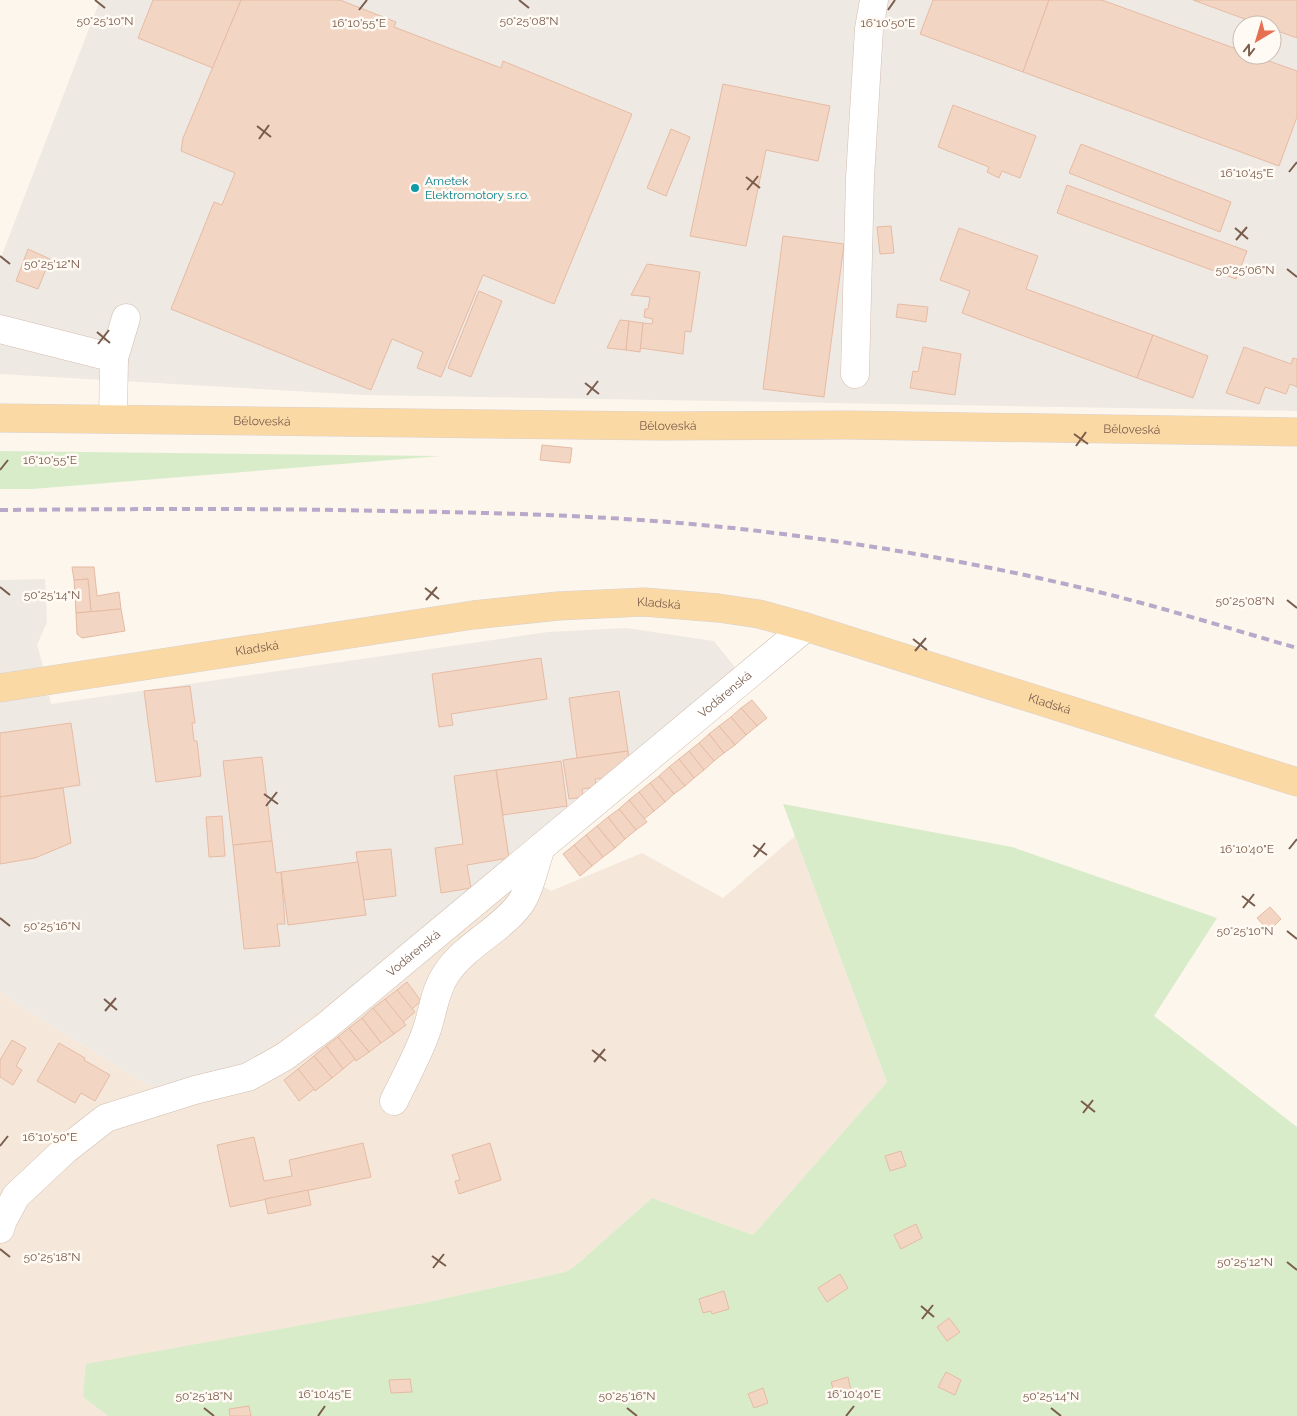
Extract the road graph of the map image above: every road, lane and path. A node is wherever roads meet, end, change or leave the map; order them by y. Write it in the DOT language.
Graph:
graph roads {
  1 [pos="874,0"];
  2 [pos="126,318"];
  3 [pos="0,329"];
  4 [pos="114,358"];
  5 [pos="855,374"];
  6 [pos="0,418"];
  7 [pos="113,419"];
  8 [pos="1297,432"];
  9 [pos="806,627"];
  10 [pos="0,688"];
  11 [pos="1297,782"];
  12 [pos="541,847"];
  13 [pos="394,1101"];
  14 [pos="0,1229"];
  1 -- 5 [label="street"];
  2 -- 4 [label="street"];
  3 -- 4 [label="street"];
  4 -- 7 [label="street"];
  6 -- 7 [label="main road, Běloveská"];
  7 -- 8 [label="main road, Běloveská"];
  9 -- 10 [label="main road, Kladská"];
  9 -- 11 [label="main road, Kladská"];
  9 -- 12 [label="street, Vodárenská"];
  12 -- 13 [label="street"];
  12 -- 14 [label="street, Vodárenská"];
}
